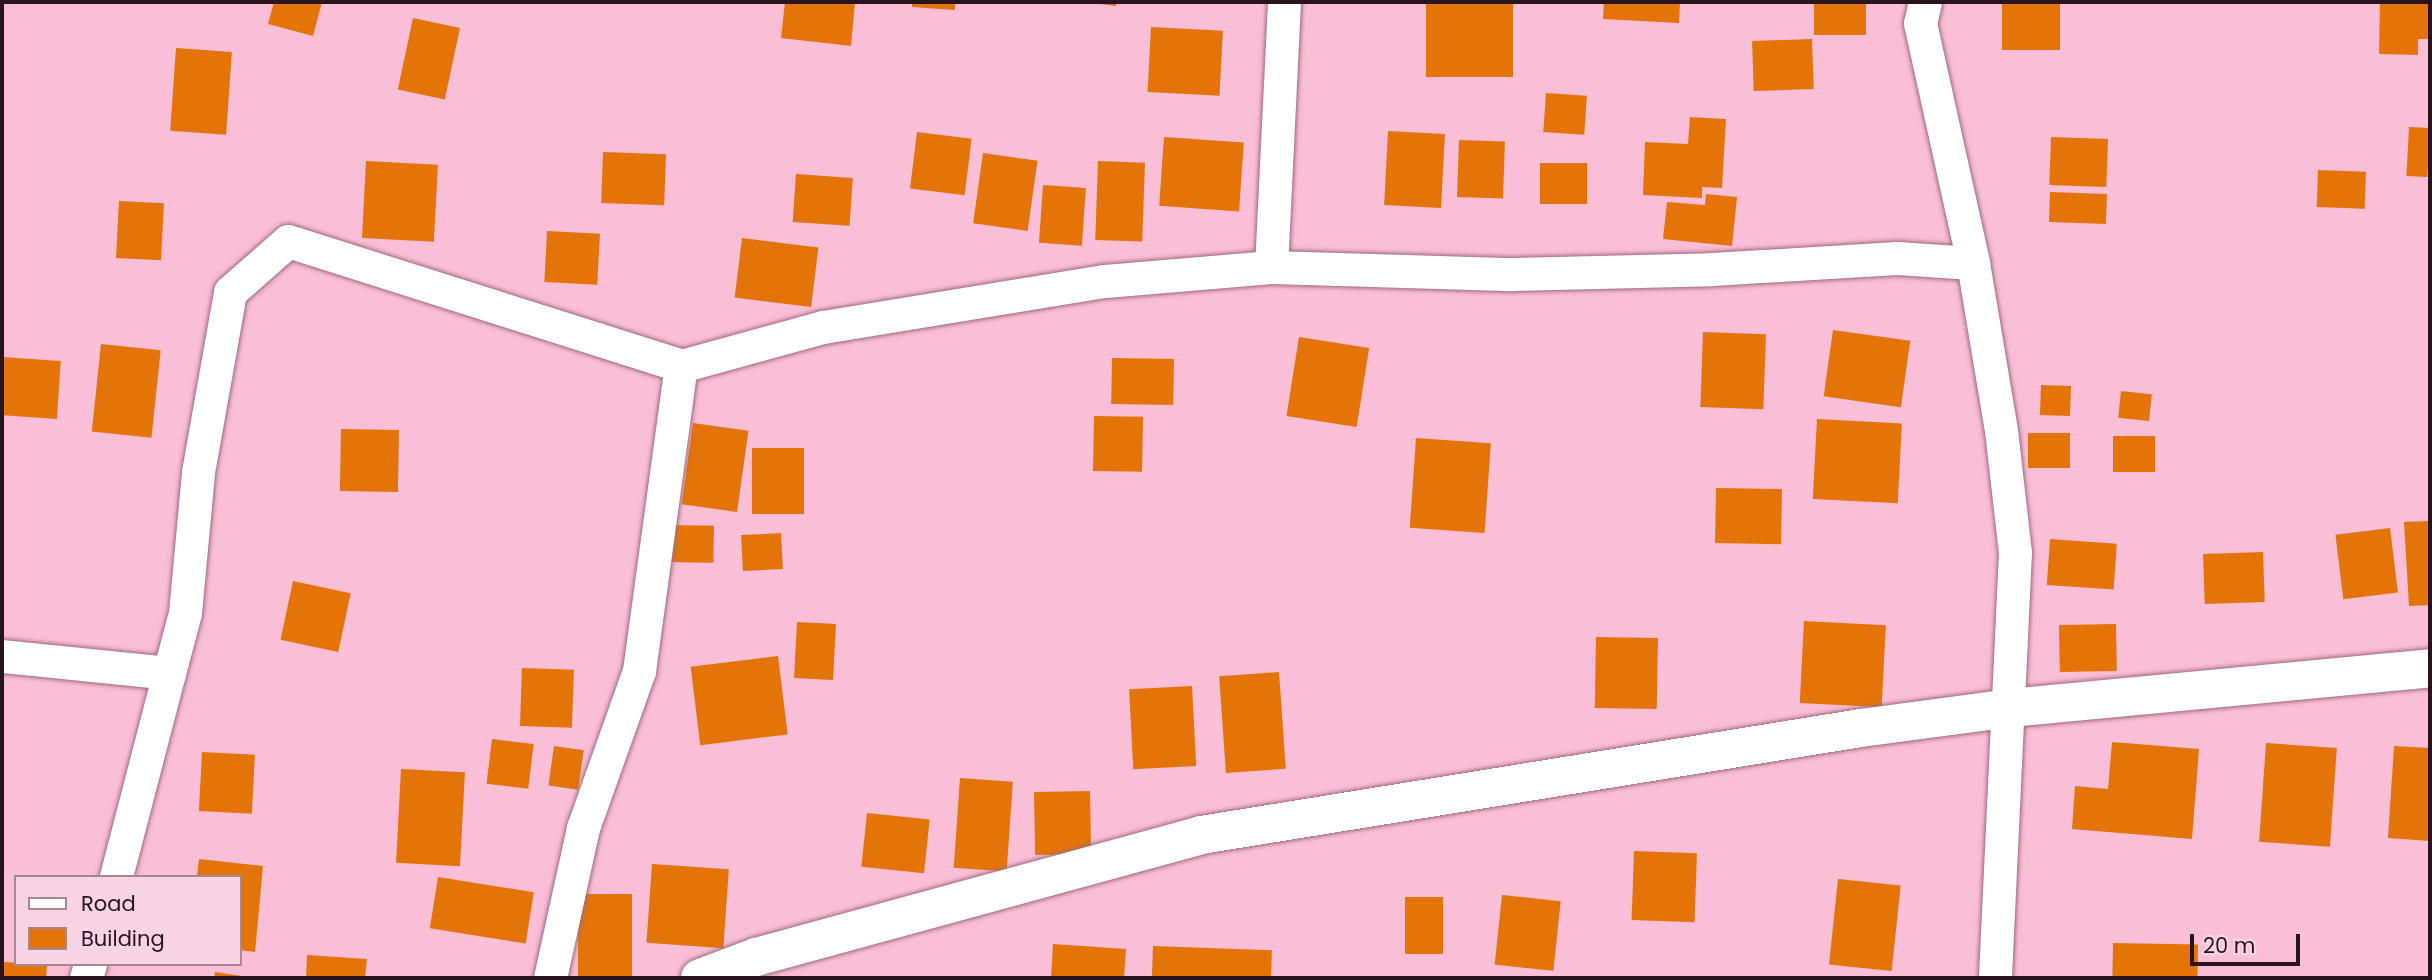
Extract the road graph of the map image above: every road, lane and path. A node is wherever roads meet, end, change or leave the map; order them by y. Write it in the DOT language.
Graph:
graph roads {
  1 [pos="1284,2"];
  2 [pos="1925,2"];
  3 [pos="1973,263"];
  4 [pos="1272,267"];
  5 [pos="681,366"];
  6 [pos="2,656"];
  7 [pos="2430,668"];
  8 [pos="169,673"];
  9 [pos="2010,708"];
  10 [pos="117,875"];
  11 [pos="550,978"];
  12 [pos="700,978"];
  13 [pos="1995,978"];
  1 -- 4 [label="street"];
  2 -- 3 [label="street"];
  3 -- 4 [label="street"];
  3 -- 9 [label="street"];
  4 -- 5 [label="street"];
  5 -- 8 [label="street"];
  5 -- 11 [label="street"];
  6 -- 8 [label="street"];
  7 -- 9 [label="main road"];
  8 -- 10 [label="street"];
  9 -- 12 [label="main road"];
  9 -- 13 [label="street"];
}
